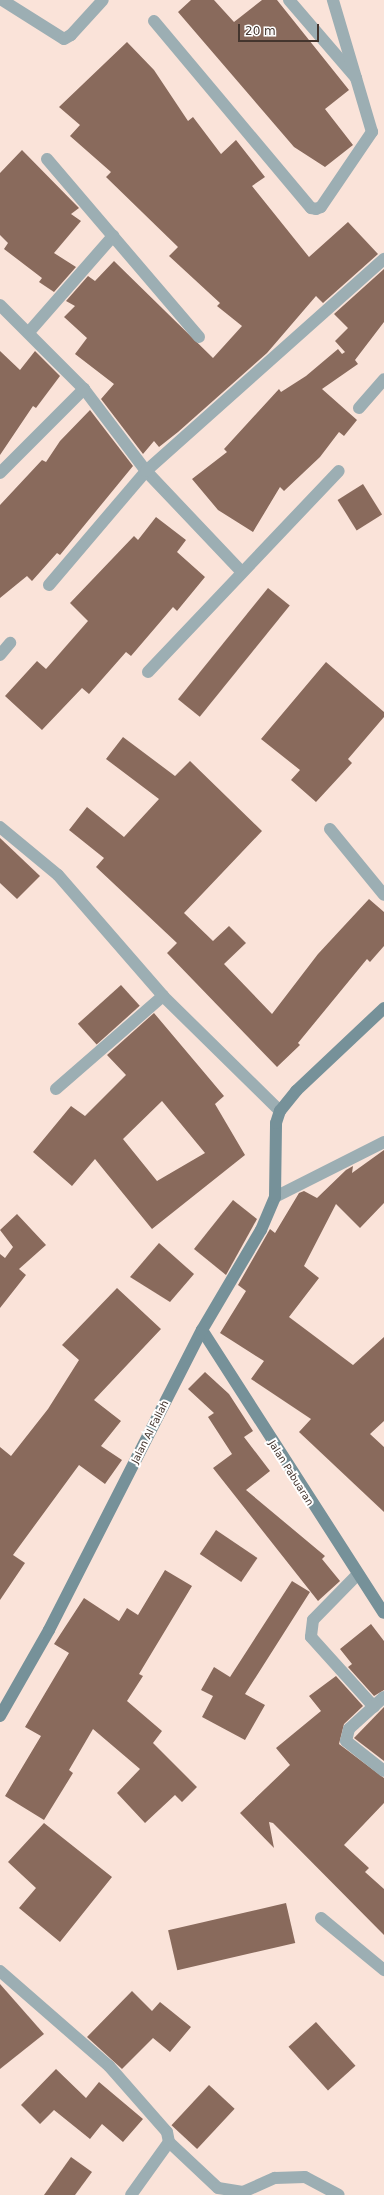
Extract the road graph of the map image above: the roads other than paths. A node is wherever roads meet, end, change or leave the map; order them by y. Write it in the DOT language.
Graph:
graph roads {
  1 [pos="2,0"];
  2 [pos="102,0"];
  3 [pos="289,0"];
  4 [pos="333,0"];
  5 [pos="154,21"];
  6 [pos="360,83"];
  7 [pos="47,159"];
  8 [pos="113,236"];
  9 [pos="384,259"];
  10 [pos="0,305"];
  11 [pos="29,332"];
  12 [pos="199,337"];
  13 [pos="384,379"];
  14 [pos="84,389"];
  15 [pos="359,408"];
  16 [pos="146,470"];
  17 [pos="339,471"];
  18 [pos="0,473"];
  19 [pos="242,572"];
  20 [pos="49,585"];
  21 [pos="10,643"];
  22 [pos="0,655"];
  23 [pos="148,672"];
  24 [pos="0,827"];
  25 [pos="330,829"];
  26 [pos="384,894"];
  27 [pos="163,996"];
  28 [pos="384,1008"];
  29 [pos="56,1089"];
  30 [pos="280,1110"];
  31 [pos="384,1142"];
  32 [pos="275,1197"];
  33 [pos="202,1330"];
  34 [pos="357,1575"];
  35 [pos="384,1613"];
  36 [pos="384,1697"];
  37 [pos="374,1707"];
  38 [pos="0,1716"];
  39 [pos="384,1771"];
  40 [pos="321,1918"];
  41 [pos="384,1970"];
  42 [pos="0,1971"];
  43 [pos="168,2142"];
  44 [pos="131,2195"];
  45 [pos="339,2195"];
  1 -- 2 [label="street"];
  3 -- 6 [label="street"];
  4 -- 6 [label="street"];
  5 -- 6 [label="street"];
  7 -- 8 [label="street"];
  8 -- 11 [label="street"];
  8 -- 12 [label="street"];
  9 -- 16 [label="street"];
  10 -- 11 [label="street"];
  11 -- 14 [label="street"];
  13 -- 15 [label="street"];
  14 -- 16 [label="street"];
  14 -- 18 [label="street"];
  16 -- 19 [label="street"];
  16 -- 20 [label="street"];
  17 -- 19 [label="street"];
  19 -- 23 [label="street"];
  21 -- 22 [label="street"];
  24 -- 27 [label="street"];
  25 -- 26 [label="street"];
  27 -- 29 [label="street"];
  27 -- 30 [label="street"];
  28 -- 30 [label="street"];
  30 -- 32 [label="street, Jalan Al Fallah"];
  31 -- 32 [label="street"];
  32 -- 33 [label="street, Jalan Al Fallah"];
  33 -- 34 [label="street, Jalan Pabuaran"];
  33 -- 38 [label="street, Jalan Al Fallah"];
  34 -- 35 [label="street, Jalan Pabuaran"];
  34 -- 37 [label="street"];
  36 -- 37 [label="street"];
  37 -- 39 [label="street"];
  40 -- 41 [label="street"];
  42 -- 43 [label="street"];
  43 -- 44 [label="street"];
  43 -- 45 [label="street"];
}
